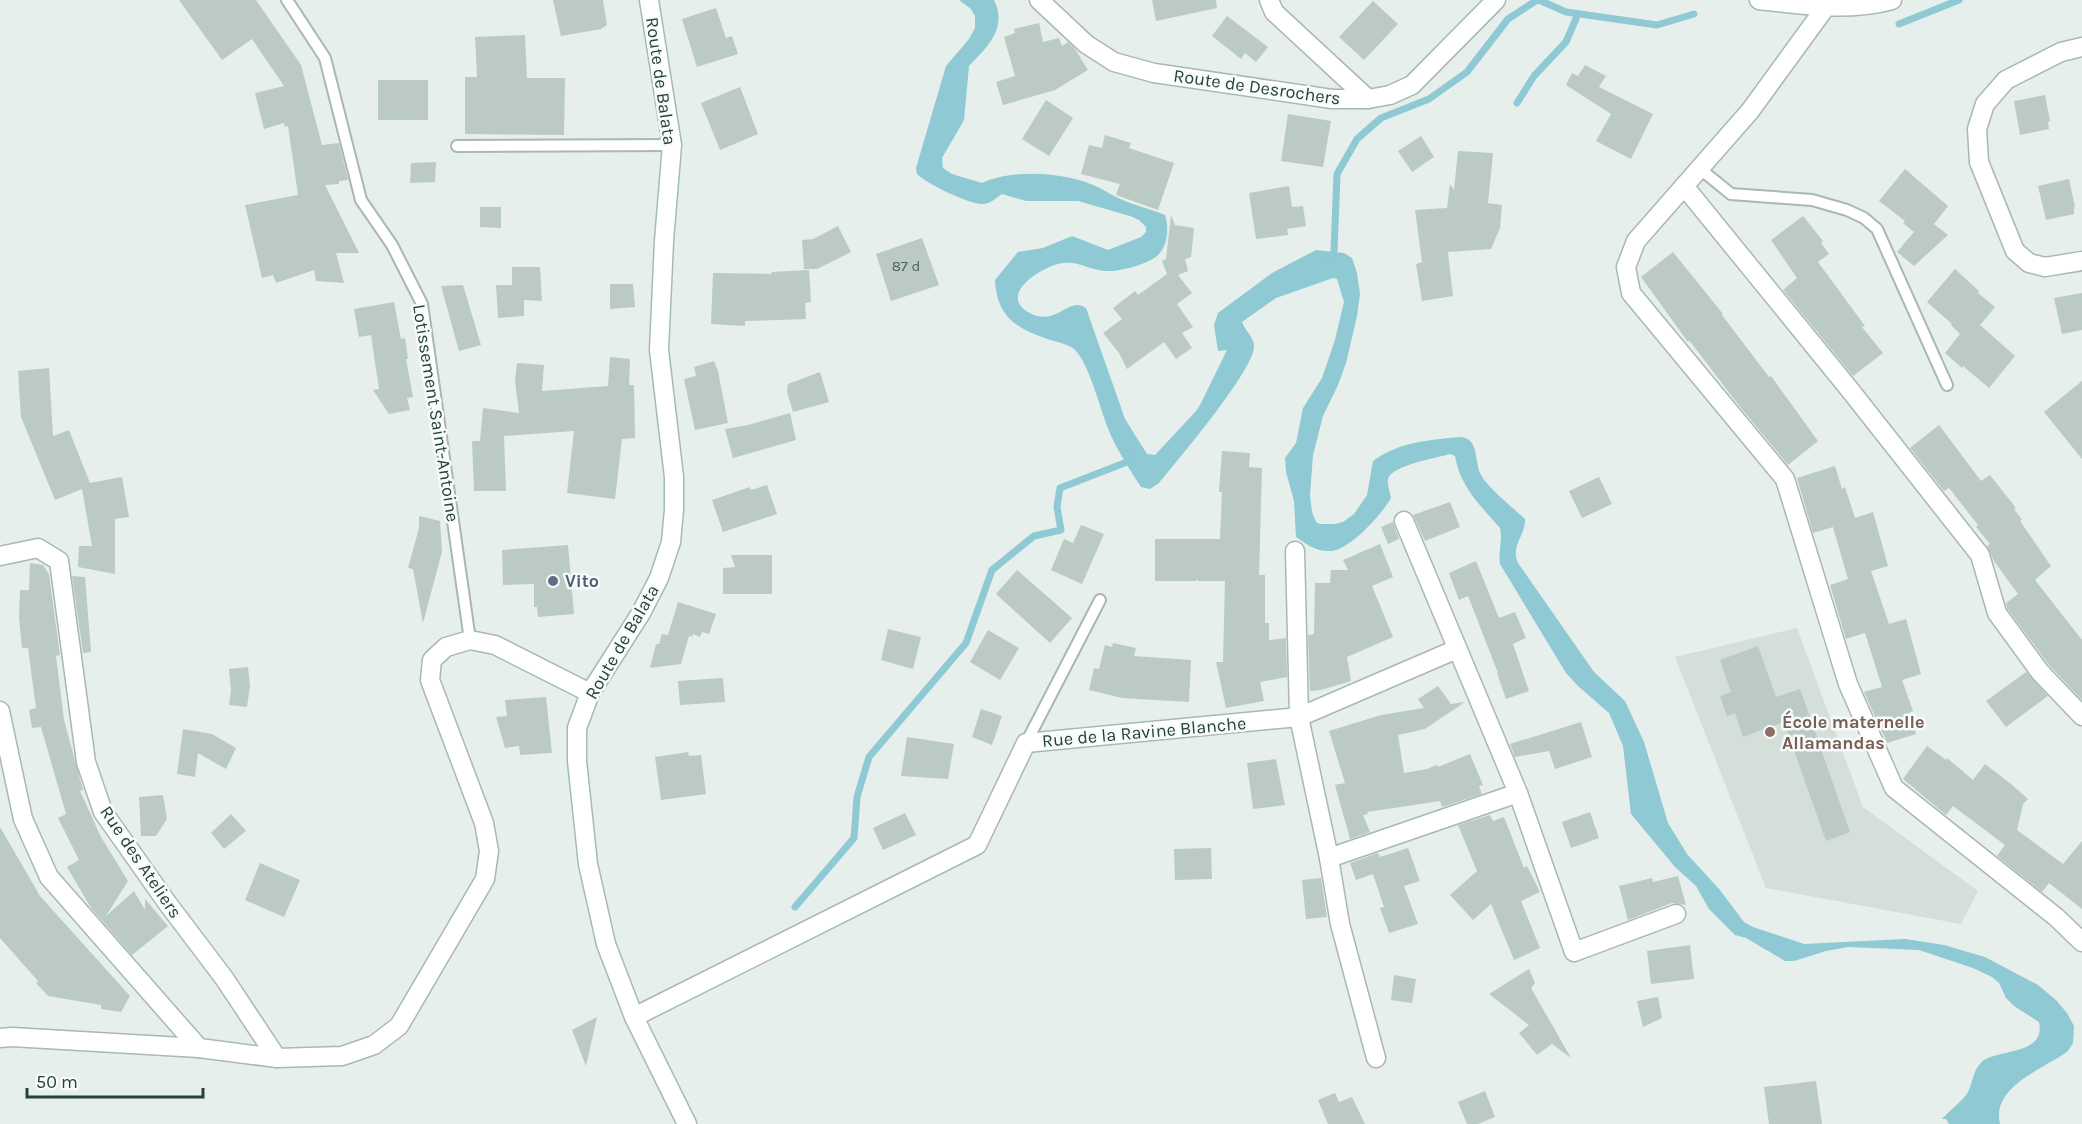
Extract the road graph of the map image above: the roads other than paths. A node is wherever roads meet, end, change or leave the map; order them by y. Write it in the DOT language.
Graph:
graph roads {
  1 [pos="287,0"];
  2 [pos="649,0"];
  3 [pos="1039,0"];
  4 [pos="1269,0"];
  5 [pos="1496,0"];
  6 [pos="1759,0"];
  7 [pos="1892,0"];
  8 [pos="1825,8"];
  9 [pos="2082,47"];
  10 [pos="1368,99"];
  11 [pos="672,145"];
  12 [pos="457,146"];
  13 [pos="1699,168"];
  14 [pos="1684,186"];
  15 [pos="2082,261"];
  16 [pos="1947,386"];
  17 [pos="1404,521"];
  18 [pos="1295,551"];
  19 [pos="0,556"];
  20 [pos="1100,600"];
  21 [pos="470,640"];
  22 [pos="1457,649"];
  23 [pos="590,693"];
  24 [pos="0,711"];
  25 [pos="2082,716"];
  26 [pos="1299,717"];
  27 [pos="1026,743"];
  28 [pos="1518,793"];
  29 [pos="1329,858"];
  30 [pos="1676,914"];
  31 [pos="2082,942"];
  32 [pos="634,1017"];
  33 [pos="0,1038"];
  34 [pos="199,1048"];
  35 [pos="277,1058"];
  36 [pos="1376,1058"];
  37 [pos="687,1124"];
  1 -- 21 [label="lane, Lotissement Saint-Antoine"];
  2 -- 11 [label="street, Route de Balata"];
  3 -- 10 [label="street, Route de Desrochers"];
  4 -- 10 [label="street"];
  5 -- 10 [label="street, Route de Desrochers"];
  6 -- 8 [label="street"];
  7 -- 8 [label="street"];
  8 -- 13 [label="street"];
  9 -- 15 [label="street"];
  11 -- 12 [label="lane"];
  11 -- 23 [label="street, Route de Balata"];
  13 -- 14 [label="street"];
  13 -- 16 [label="lane"];
  14 -- 25 [label="street"];
  14 -- 31 [label="street"];
  17 -- 22 [label="street"];
  18 -- 26 [label="street"];
  19 -- 35 [label="street, Rue des Ateliers"];
  20 -- 27 [label="lane"];
  21 -- 23 [label="street"];
  21 -- 35 [label="street"];
  22 -- 26 [label="street, Rue de la Ravine Blanche"];
  22 -- 28 [label="street"];
  23 -- 32 [label="street, Route de Balata"];
  24 -- 34 [label="street"];
  26 -- 27 [label="street, Rue de la Ravine Blanche"];
  26 -- 29 [label="street"];
  27 -- 32 [label="street, Rue de la Ravine Blanche"];
  28 -- 29 [label="street"];
  28 -- 30 [label="street"];
  29 -- 36 [label="street"];
  32 -- 37 [label="street, Route de Balata"];
  33 -- 34 [label="street"];
  34 -- 35 [label="street"];
}
